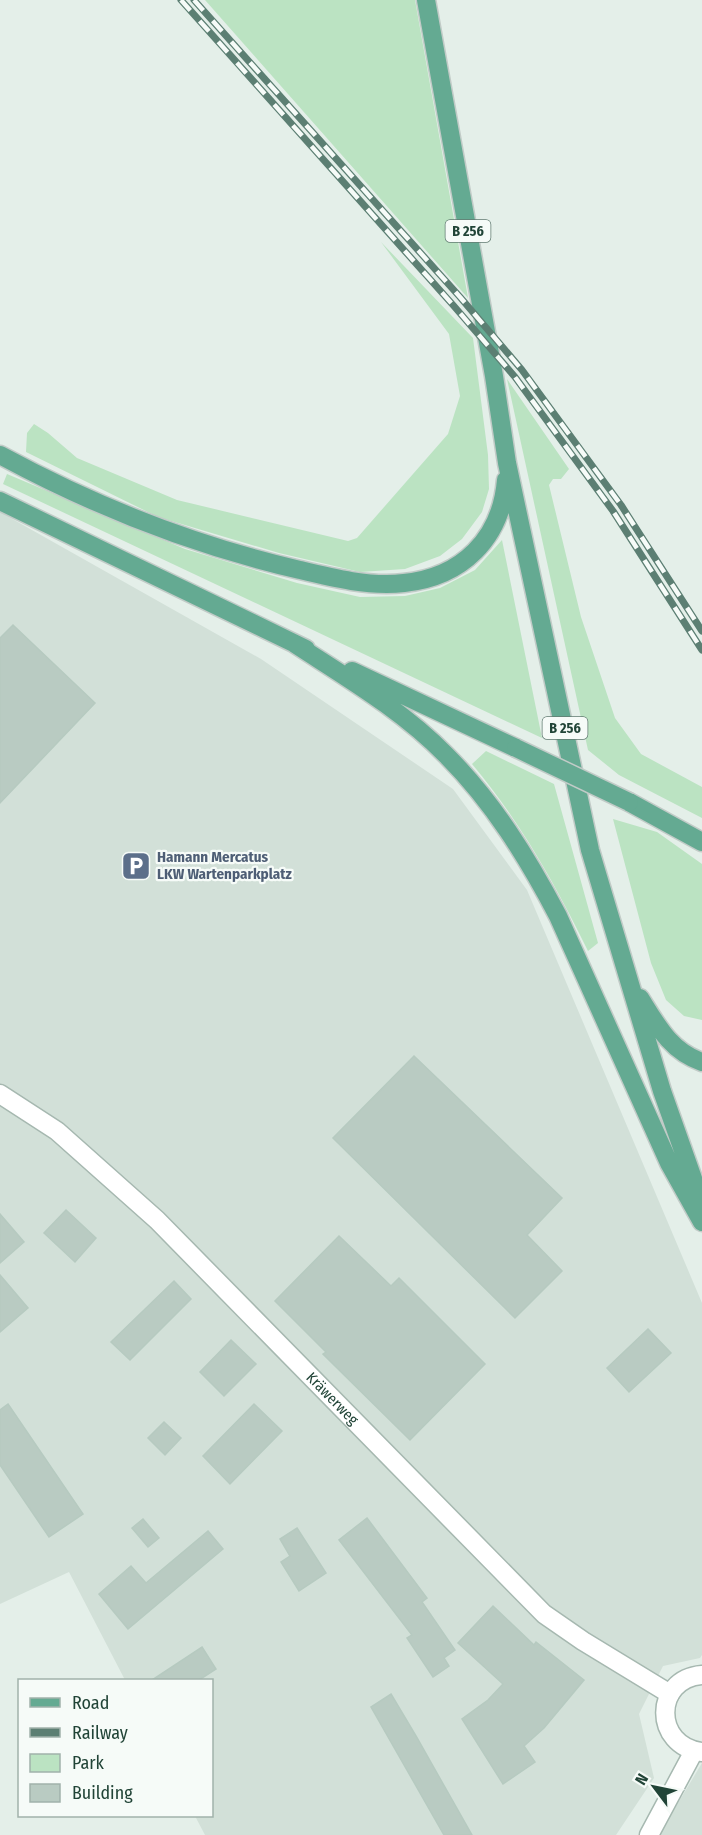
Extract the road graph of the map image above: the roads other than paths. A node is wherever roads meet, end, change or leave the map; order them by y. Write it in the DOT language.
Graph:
graph roads {
  1 [pos="426,0"];
  2 [pos="0,455"];
  3 [pos="507,464"];
  4 [pos="0,501"];
  5 [pos="295,644"];
  6 [pos="702,842"];
  7 [pos="627,977"];
  8 [pos="702,1062"];
  9 [pos="0,1094"];
  10 [pos="702,1204"];
  11 [pos="702,1222"];
  12 [pos="702,1675"];
  13 [pos="670,1694"];
  14 [pos="698,1752"];
  15 [pos="649,1835"];
  1 -- 3 [label="main road, B 256"];
  2 -- 3 [label="main road"];
  3 -- 7 [label="main road, B 256"];
  4 -- 5 [label="main road"];
  5 -- 6 [label="main road, bridge"];
  5 -- 11 [label="main road"];
  7 -- 8 [label="main road"];
  7 -- 10 [label="main road, B 256"];
  9 -- 13 [label="street, Kräwerweg"];
  12 -- 13 [label="street"];
  13 -- 14 [label="street"];
  14 -- 15 [label="street"];
}
